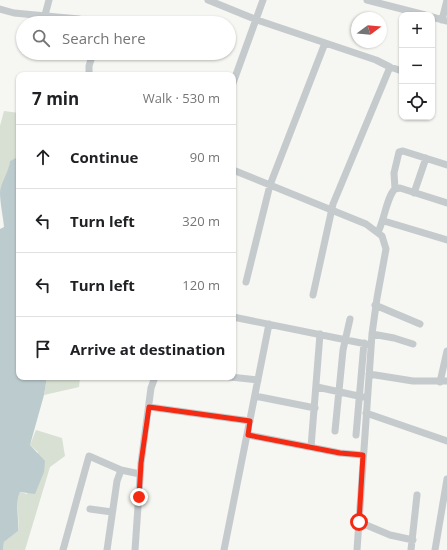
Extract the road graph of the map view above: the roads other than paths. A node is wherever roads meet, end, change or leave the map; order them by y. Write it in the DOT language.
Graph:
graph roads {
  1 [pos="49,0"];
  2 [pos="208,0"];
  3 [pos="263,0"];
  4 [pos="366,0"];
  5 [pos="447,0"];
  6 [pos="0,9"];
  7 [pos="413,12"];
  8 [pos="44,15"];
  9 [pos="53,16"];
  10 [pos="435,18"];
  11 [pos="257,20"];
  12 [pos="445,20"];
  13 [pos="325,43"];
  14 [pos="91,60"];
  15 [pos="390,67"];
  16 [pos="399,70"];
  17 [pos="89,72"];
  18 [pos="236,75"];
  19 [pos="426,158"];
  20 [pos="447,165"];
  21 [pos="236,171"];
  22 [pos="270,185"];
  23 [pos="395,189"];
  24 [pos="414,193"];
  25 [pos="447,203"];
  26 [pos="332,210"];
  27 [pos="384,221"];
  28 [pos="378,232"];
  29 [pos="447,240"];
  30 [pos="246,282"];
  31 [pos="313,295"];
  32 [pos="376,305"];
  33 [pos="236,318"];
  34 [pos="350,319"];
  35 [pos="269,324"];
  36 [pos="420,324"];
  37 [pos="320,334"];
  38 [pos="372,334"];
  39 [pos="345,339"];
  40 [pos="368,344"];
  41 [pos="412,344"];
  42 [pos="447,351"];
  43 [pos="370,374"];
  44 [pos="236,378"];
  45 [pos="154,380"];
  46 [pos="258,380"];
  47 [pos="444,382"];
  48 [pos="317,387"];
  49 [pos="338,392"];
  50 [pos="255,396"];
  51 [pos="360,397"];
  52 [pos="368,398"];
  53 [pos="149,407"];
  54 [pos="315,408"];
  55 [pos="366,413"];
  56 [pos="250,421"];
  57 [pos="335,431"];
  58 [pos="248,435"];
  59 [pos="356,435"];
  60 [pos="447,441"];
  61 [pos="311,447"];
  62 [pos="363,455"];
  63 [pos="121,470"];
  64 [pos="140,474"];
  65 [pos="447,479"];
  66 [pos="417,495"];
  67 [pos="90,509"];
  68 [pos="112,512"];
  69 [pos="359,522"];
  70 [pos="413,540"];
  71 [pos="63,550"];
  72 [pos="107,550"];
  73 [pos="135,550"];
  74 [pos="224,550"];
  75 [pos="357,550"];
  76 [pos="411,550"];
  77 [pos="435,550"];
  1 -- 8 [label="street"];
  2 -- 11 [label="street"];
  3 -- 11 [label="street"];
  4 -- 7 [label="street"];
  5 -- 12 [label="street"];
  6 -- 8 [label="street"];
  8 -- 9 [label="street"];
  10 -- 12 [label="street"];
  11 -- 13 [label="street"];
  11 -- 18 [label="street"];
  13 -- 15 [label="street"];
  13 -- 22 [label="street"];
  14 -- 17 [label="street"];
  15 -- 16 [label="street"];
  15 -- 26 [label="street"];
  19 -- 20 [label="street"];
  19 -- 23 [label="street"];
  19 -- 24 [label="street"];
  21 -- 22 [label="street"];
  22 -- 26 [label="street"];
  22 -- 30 [label="street"];
  23 -- 24 [label="street"];
  23 -- 27 [label="street"];
  24 -- 25 [label="street"];
  26 -- 28 [label="street"];
  26 -- 31 [label="street"];
  27 -- 28 [label="street"];
  27 -- 29 [label="street"];
  28 -- 32 [label="street"];
  32 -- 36 [label="street"];
  32 -- 38 [label="street"];
  33 -- 35 [label="street"];
  34 -- 39 [label="street"];
  35 -- 37 [label="street"];
  35 -- 46 [label="street"];
  37 -- 39 [label="street"];
  37 -- 48 [label="street"];
  38 -- 40 [label="street"];
  38 -- 41 [label="street"];
  39 -- 40 [label="street"];
  39 -- 49 [label="street"];
  40 -- 43 [label="street"];
  40 -- 51 [label="street"];
  42 -- 47 [label="street"];
  43 -- 47 [label="street"];
  43 -- 52 [label="street"];
  44 -- 46 [label="street"];
  45 -- 53 [label="street"];
  46 -- 50 [label="street"];
  48 -- 49 [label="street"];
  48 -- 54 [label="street"];
  49 -- 51 [label="street"];
  49 -- 57 [label="street"];
  50 -- 54 [label="street"];
  50 -- 56 [label="street"];
  51 -- 52 [label="street"];
  51 -- 59 [label="street"];
  52 -- 55 [label="street"];
  53 -- 56 [label="street"];
  53 -- 64 [label="street"];
  54 -- 61 [label="street"];
  55 -- 60 [label="street"];
  55 -- 62 [label="street"];
  56 -- 58 [label="street"];
  58 -- 61 [label="street"];
  58 -- 74 [label="street"];
  61 -- 62 [label="street"];
  62 -- 69 [label="street"];
  63 -- 64 [label="street"];
  63 -- 68 [label="street"];
  63 -- 71 [label="street"];
  64 -- 73 [label="street"];
  65 -- 77 [label="street"];
  66 -- 70 [label="street"];
  67 -- 68 [label="street"];
  68 -- 72 [label="street"];
  69 -- 70 [label="street"];
  69 -- 75 [label="street"];
  70 -- 76 [label="street"];
}
